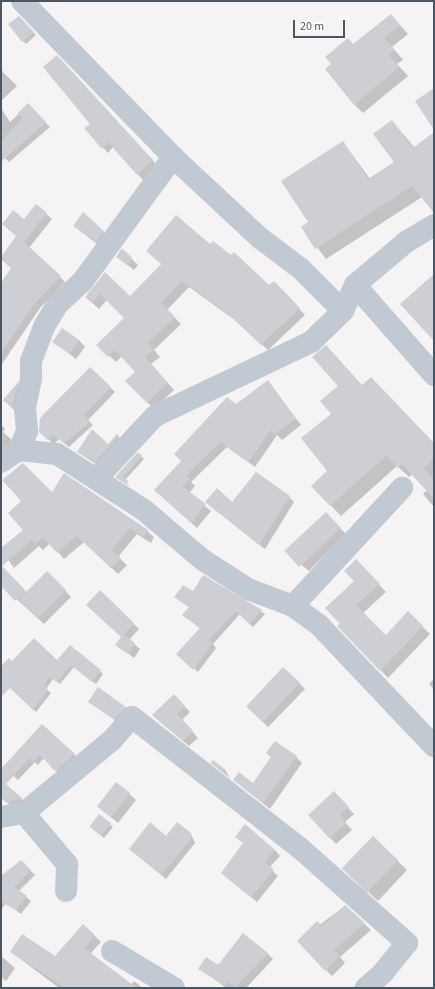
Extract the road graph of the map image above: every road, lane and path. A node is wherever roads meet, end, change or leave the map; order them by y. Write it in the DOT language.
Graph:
graph roads {
  1 [pos="22,1"];
  2 [pos="173,157"];
  3 [pos="434,225"];
  4 [pos="354,285"];
  5 [pos="343,311"];
  6 [pos="434,375"];
  7 [pos="10,456"];
  8 [pos="96,479"];
  9 [pos="402,488"];
  10 [pos="293,606"];
  11 [pos="434,746"];
  12 [pos="24,813"];
  13 [pos="1,817"];
  14 [pos="66,892"];
  15 [pos="112,950"];
  16 [pos="386,981"];
  17 [pos="174,988"];
  18 [pos="366,988"];
  1 -- 2 [label="street"];
  2 -- 5 [label="street"];
  2 -- 7 [label="street"];
  3 -- 4 [label="street"];
  4 -- 5 [label="street"];
  4 -- 6 [label="street"];
  5 -- 8 [label="street"];
  7 -- 8 [label="street"];
  8 -- 10 [label="street"];
  9 -- 10 [label="street"];
  10 -- 11 [label="street"];
  12 -- 13 [label="street"];
  12 -- 14 [label="street"];
  12 -- 16 [label="street"];
  15 -- 17 [label="street"];
  16 -- 18 [label="street"];
}
